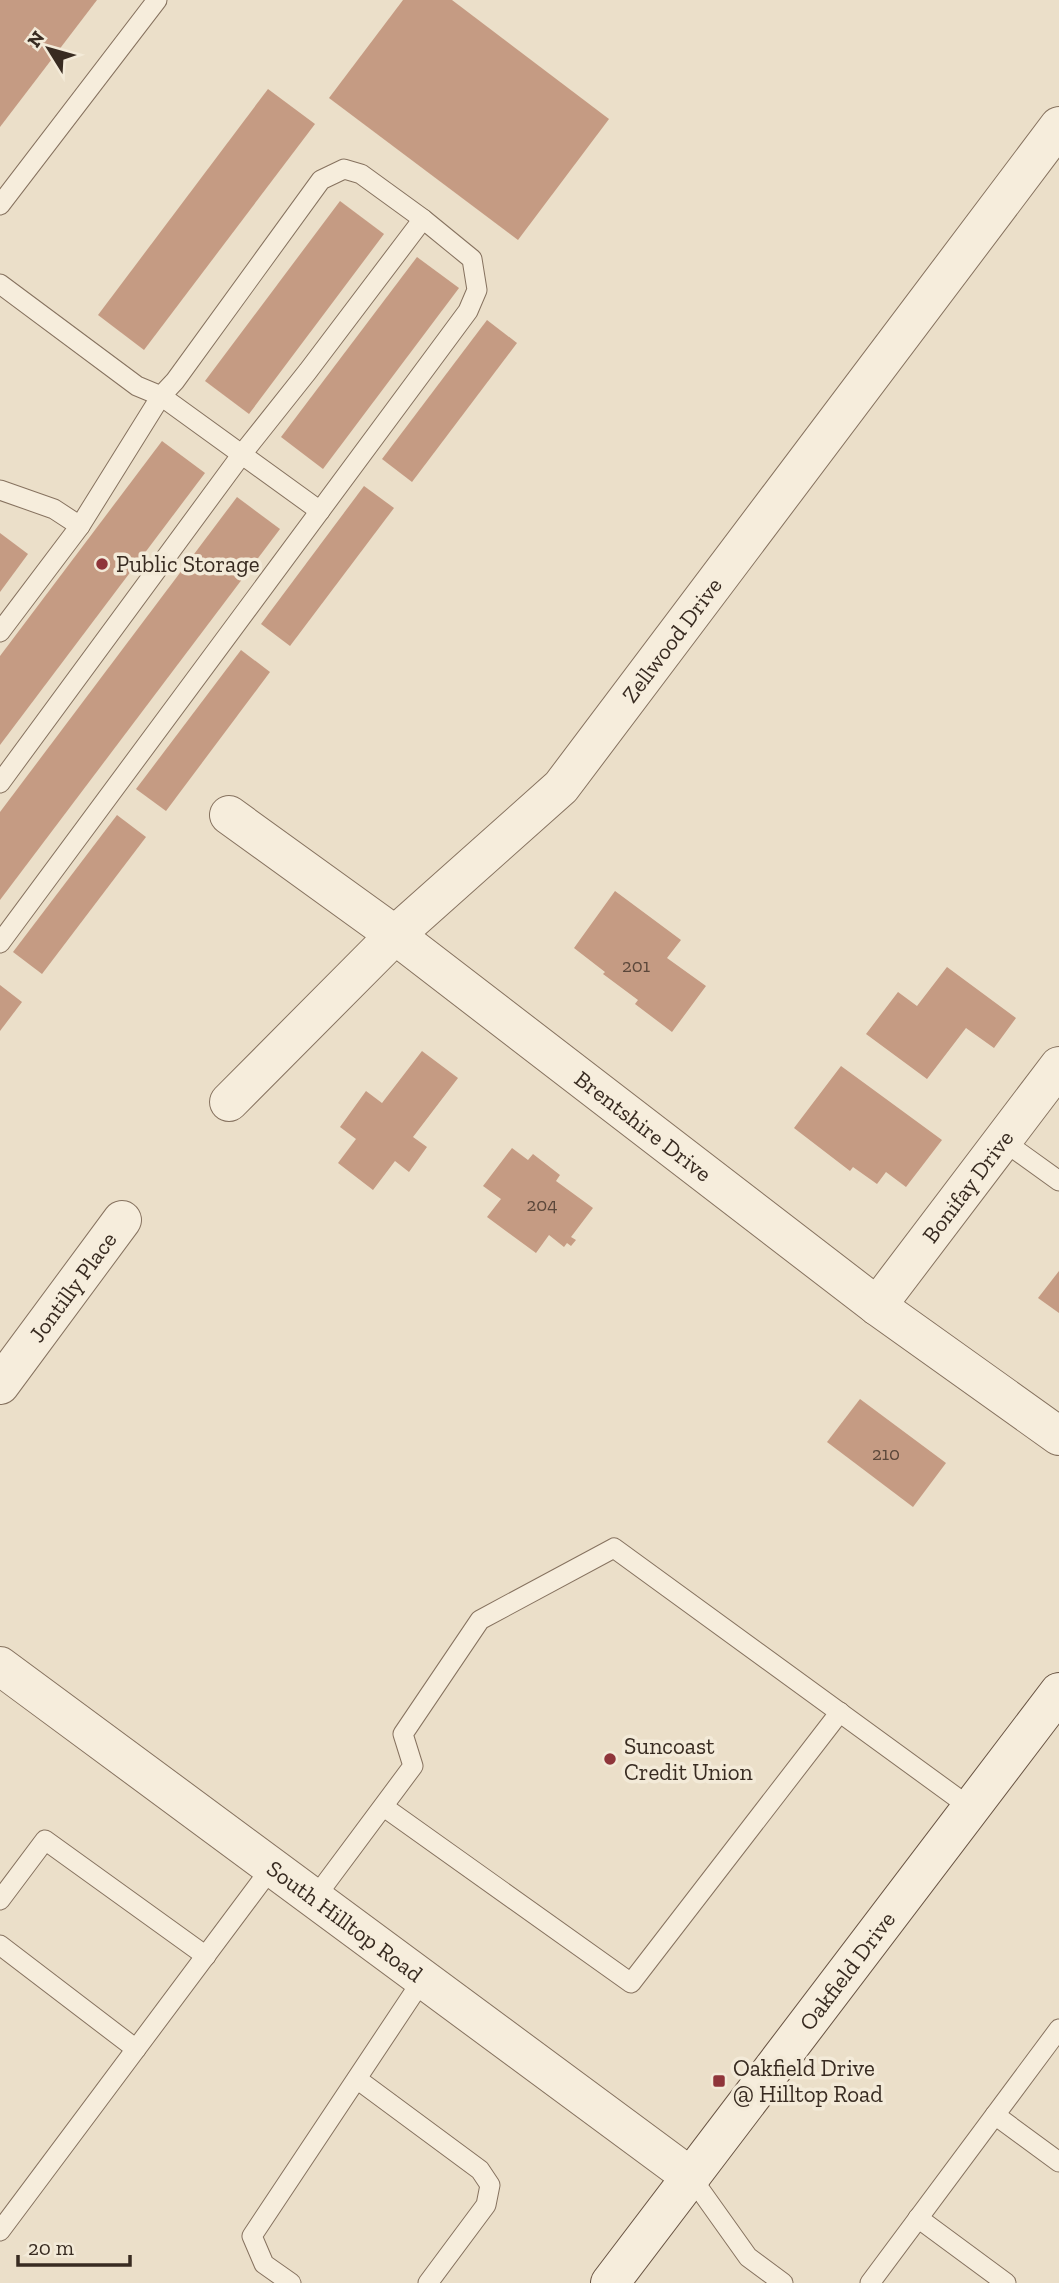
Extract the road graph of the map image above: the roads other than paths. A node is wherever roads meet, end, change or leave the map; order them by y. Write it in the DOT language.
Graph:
graph roads {
  1 [pos="157,0"];
  2 [pos="1059,126"];
  3 [pos="0,205"];
  4 [pos="423,219"];
  5 [pos="0,284"];
  6 [pos="162,396"];
  7 [pos="242,454"];
  8 [pos="0,490"];
  9 [pos="320,511"];
  10 [pos="80,526"];
  11 [pos="0,632"];
  12 [pos="0,783"];
  13 [pos="229,815"];
  14 [pos="395,935"];
  15 [pos="0,943"];
  16 [pos="1059,1066"];
  17 [pos="229,1102"];
  18 [pos="1002,1140"];
  19 [pos="1059,1181"];
  20 [pos="122,1220"];
  21 [pos="877,1306"];
  22 [pos="0,1385"];
  23 [pos="1059,1436"];
  24 [pos="0,1666"];
  25 [pos="1059,1692"];
  26 [pos="840,1713"];
  27 [pos="384,1807"];
  28 [pos="971,1808"];
  29 [pos="272,1867"];
  30 [pos="314,1899"];
  31 [pos="0,1900"];
  32 [pos="0,1945"];
  33 [pos="206,1956"];
  34 [pos="422,1979"];
  35 [pos="1059,2029"];
  36 [pos="136,2049"];
  37 [pos="356,2079"];
  38 [pos="995,2115"];
  39 [pos="1059,2162"];
  40 [pos="691,2177"];
  41 [pos="918,2218"];
  42 [pos="0,2231"];
  43 [pos="291,2283"];
  44 [pos="428,2283"];
  45 [pos="610,2283"];
  46 [pos="782,2283"];
  47 [pos="870,2283"];
  48 [pos="1006,2283"];
  1 -- 3 [label="lane"];
  2 -- 14 [label="street, Zellwood Drive"];
  4 -- 6 [label="lane"];
  4 -- 7 [label="lane"];
  4 -- 9 [label="lane"];
  5 -- 6 [label="lane"];
  6 -- 7 [label="lane"];
  6 -- 10 [label="lane"];
  7 -- 9 [label="lane"];
  7 -- 12 [label="lane"];
  8 -- 10 [label="lane"];
  9 -- 15 [label="lane"];
  10 -- 11 [label="lane"];
  13 -- 14 [label="street, Brentshire Drive"];
  14 -- 17 [label="street, Zellwood Drive"];
  14 -- 21 [label="street, Brentshire Drive"];
  16 -- 18 [label="street, Bonifay Drive"];
  18 -- 19 [label="lane"];
  18 -- 21 [label="street, Bonifay Drive"];
  20 -- 22 [label="street, Jontilly Place"];
  21 -- 23 [label="street, Brentshire Drive"];
  24 -- 29 [label="street, South Hilltop Road"];
  25 -- 28 [label="street, Oakfield Drive"];
  26 -- 27 [label="lane"];
  26 -- 27 [label="lane"];
  26 -- 28 [label="lane"];
  27 -- 30 [label="lane"];
  28 -- 40 [label="street, Oakfield Drive"];
  29 -- 30 [label="street, South Hilltop Road"];
  29 -- 33 [label="lane"];
  30 -- 34 [label="street, South Hilltop Road"];
  31 -- 33 [label="lane"];
  32 -- 36 [label="lane"];
  33 -- 36 [label="lane"];
  34 -- 37 [label="lane"];
  34 -- 40 [label="street, South Hilltop Road"];
  35 -- 38 [label="lane"];
  36 -- 42 [label="lane"];
  37 -- 43 [label="lane"];
  37 -- 44 [label="lane"];
  38 -- 39 [label="lane"];
  38 -- 41 [label="lane"];
  40 -- 45 [label="street, Oakfield Drive"];
  40 -- 46 [label="lane"];
  41 -- 47 [label="lane"];
  41 -- 48 [label="lane"];
}
